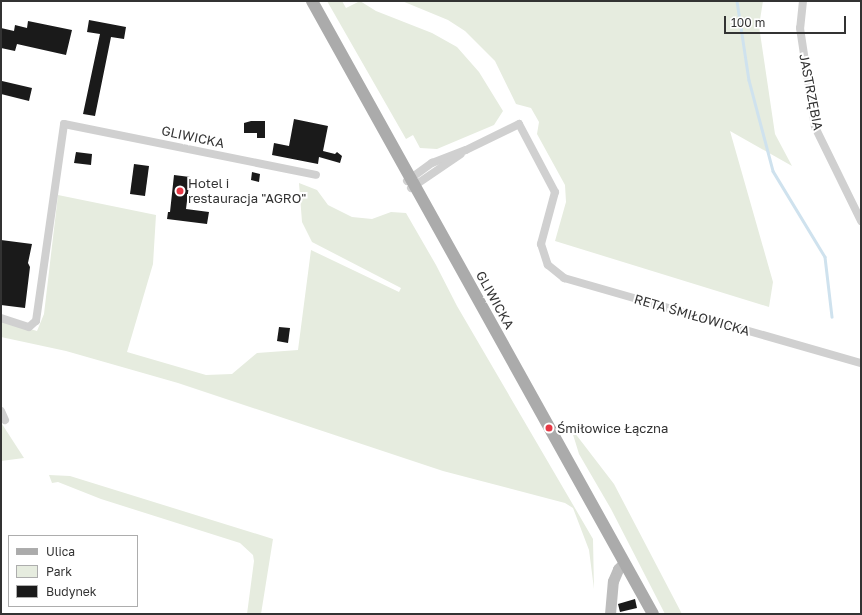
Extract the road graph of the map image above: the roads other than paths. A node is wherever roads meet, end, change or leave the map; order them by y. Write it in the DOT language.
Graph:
graph roads {
  1 [pos="312,1"];
  2 [pos="803,1"];
  3 [pos="316,175"];
  4 [pos="411,184"];
  5 [pos="861,221"];
  6 [pos="1,318"];
  7 [pos="861,363"];
  8 [pos="1,410"];
  9 [pos="5,420"];
  10 [pos="624,563"];
  11 [pos="610,614"];
  12 [pos="652,614"];
  1 -- 4 [label="main road, GLIWICKA"];
  2 -- 5 [label="street, JASTRZĘBIA"];
  3 -- 6 [label="street, GLIWICKA"];
  4 -- 7 [label="street, RETA ŚMIŁOWICKA"];
  4 -- 10 [label="main road, GLIWICKA"];
  8 -- 9 [label="street"];
  10 -- 11 [label="street"];
  10 -- 12 [label="main road, GLIWICKA"];
}
